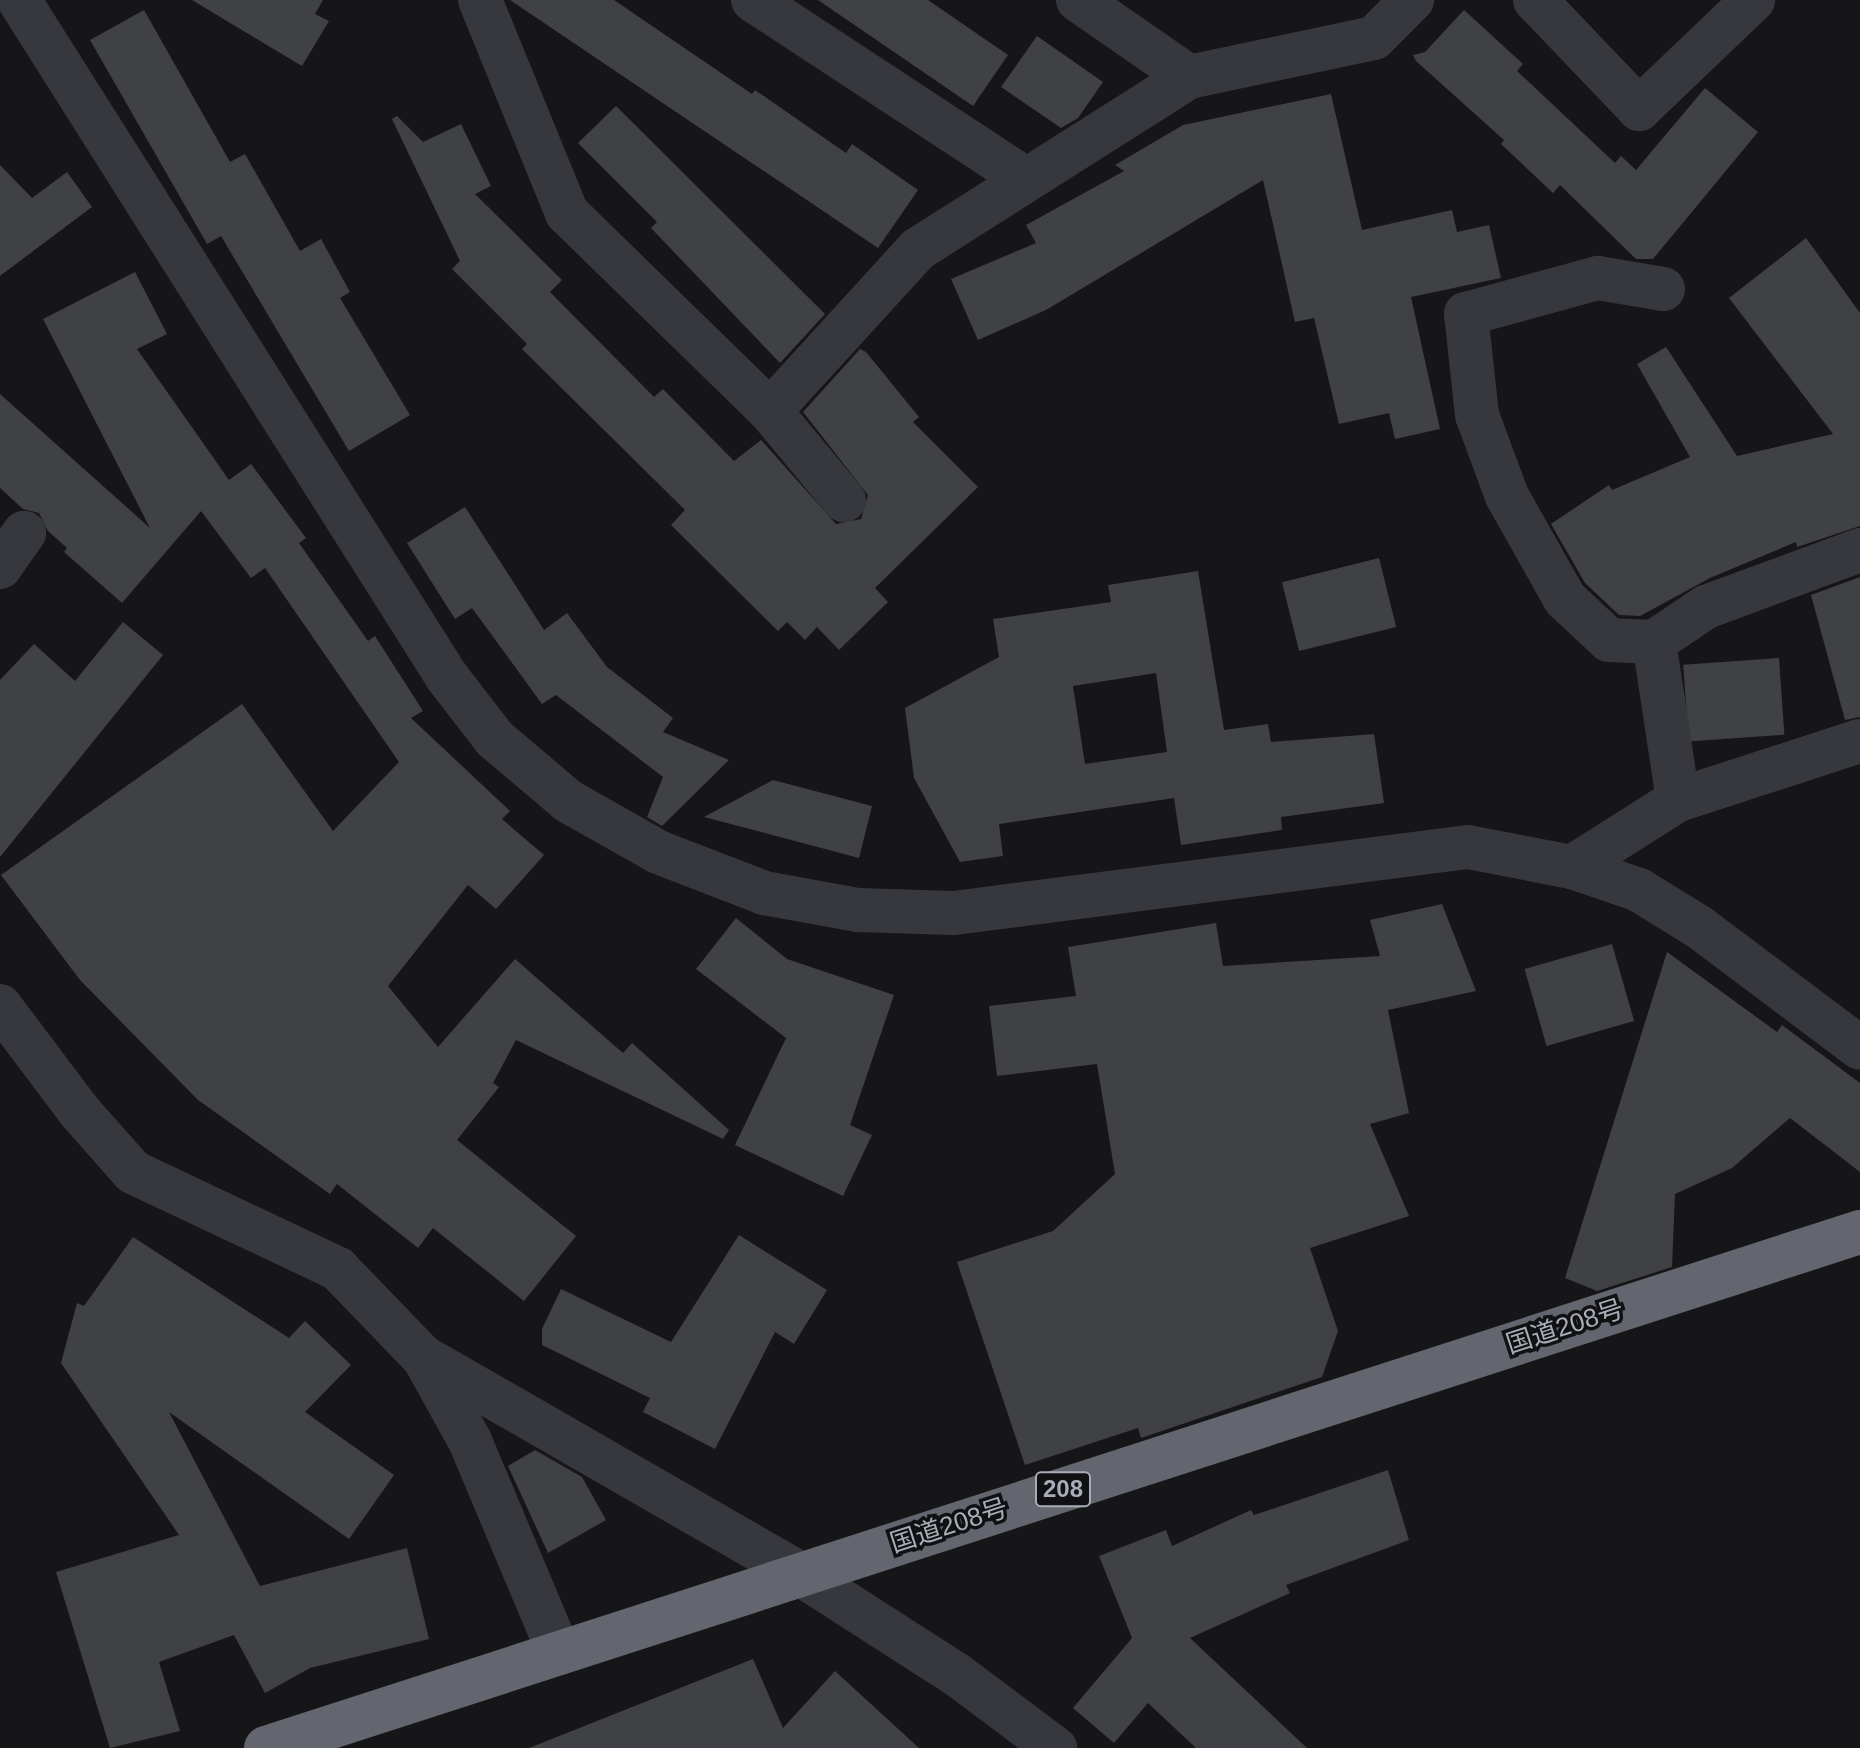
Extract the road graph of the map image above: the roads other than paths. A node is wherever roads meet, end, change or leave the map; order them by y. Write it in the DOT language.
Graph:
graph roads {
  1 [pos="19,0"];
  2 [pos="480,0"];
  3 [pos="753,0"];
  4 [pos="1078,0"];
  5 [pos="1412,0"];
  6 [pos="1535,0"];
  7 [pos="1753,0"];
  8 [pos="1189,77"];
  9 [pos="1026,179"];
  10 [pos="1663,289"];
  11 [pos="770,411"];
  12 [pos="844,500"];
  13 [pos="1860,550"];
  14 [pos="1654,642"];
  15 [pos="1860,741"];
  16 [pos="1678,800"];
  17 [pos="1572,867"];
  18 [pos="0,1006"];
  19 [pos="1860,1048"];
  20 [pos="1860,1232"];
  21 [pos="424,1358"];
  22 [pos="800,1574"];
  23 [pos="559,1653"];
  24 [pos="266,1748"];
  25 [pos="1055,1748"];
  1 -- 17 [label="street"];
  2 -- 11 [label="street"];
  3 -- 9 [label="street"];
  4 -- 8 [label="street"];
  5 -- 8 [label="street"];
  6 -- 7 [label="street"];
  8 -- 9 [label="street"];
  9 -- 11 [label="street"];
  10 -- 14 [label="street"];
  11 -- 12 [label="street"];
  13 -- 14 [label="street"];
  14 -- 16 [label="street"];
  15 -- 16 [label="street"];
  16 -- 17 [label="street"];
  17 -- 19 [label="street"];
  18 -- 21 [label="street"];
  20 -- 22 [label="highway, 国道208号 / 208"];
  21 -- 22 [label="street"];
  21 -- 23 [label="street"];
  22 -- 23 [label="highway, 国道208号 / 208"];
  22 -- 25 [label="street"];
  23 -- 24 [label="highway, 国道208号 / 208"];
}
